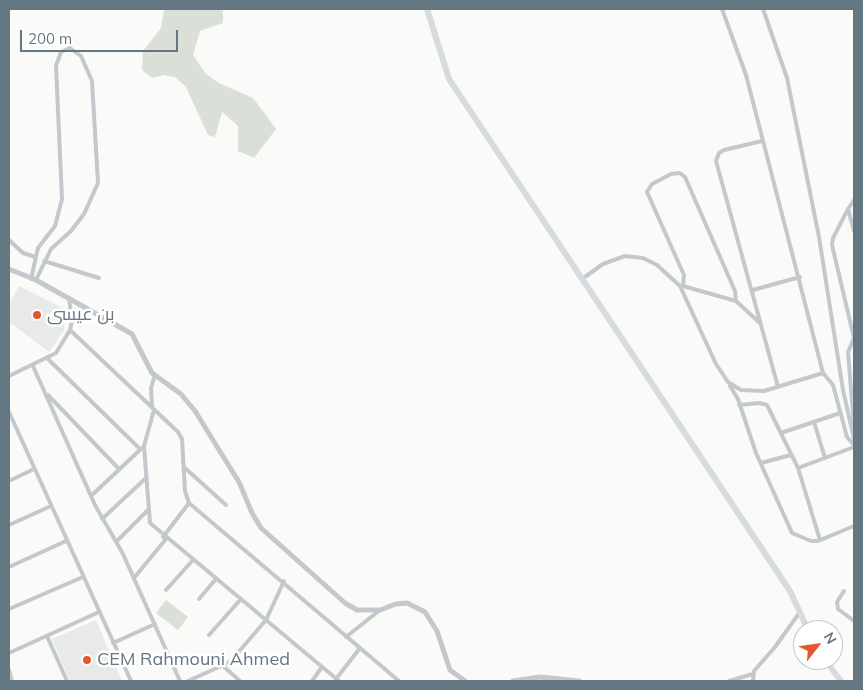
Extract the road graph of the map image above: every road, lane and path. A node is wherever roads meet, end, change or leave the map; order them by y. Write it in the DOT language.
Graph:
graph roads {
  1 [pos="427,9"];
  2 [pos="722,9"];
  3 [pos="763,9"];
  4 [pos="762,141"];
  5 [pos="854,200"];
  6 [pos="848,209"];
  7 [pos="854,231"];
  8 [pos="9,240"];
  9 [pos="35,257"];
  10 [pos="44,261"];
  11 [pos="9,269"];
  12 [pos="800,277"];
  13 [pos="99,278"];
  14 [pos="582,279"];
  15 [pos="33,280"];
  16 [pos="681,286"];
  17 [pos="753,290"];
  18 [pos="69,298"];
  19 [pos="736,300"];
  20 [pos="761,324"];
  21 [pos="70,330"];
  22 [pos="854,338"];
  23 [pos="48,359"];
  24 [pos="33,366"];
  25 [pos="824,373"];
  26 [pos="154,375"];
  27 [pos="9,376"];
  28 [pos="728,382"];
  29 [pos="778,387"];
  30 [pos="44,392"];
  31 [pos="739,405"];
  32 [pos="153,408"];
  33 [pos="9,412"];
  34 [pos="840,413"];
  35 [pos="814,422"];
  36 [pos="14,424"];
  37 [pos="9,427"];
  38 [pos="854,427"];
  39 [pos="781,433"];
  40 [pos="854,439"];
  41 [pos="854,446"];
  42 [pos="142,448"];
  43 [pos="791,455"];
  44 [pos="825,458"];
  45 [pos="761,464"];
  46 [pos="184,468"];
  47 [pos="798,468"];
  48 [pos="34,469"];
  49 [pos="120,469"];
  50 [pos="146,478"];
  51 [pos="9,481"];
  52 [pos="90,496"];
  53 [pos="189,503"];
  54 [pos="226,505"];
  55 [pos="50,506"];
  56 [pos="148,510"];
  57 [pos="102,520"];
  58 [pos="9,525"];
  59 [pos="854,526"];
  60 [pos="165,538"];
  61 [pos="820,540"];
  62 [pos="66,541"];
  63 [pos="116,542"];
  64 [pos="192,560"];
  65 [pos="9,567"];
  66 [pos="83,577"];
  67 [pos="134,578"];
  68 [pos="216,579"];
  69 [pos="284,581"];
  70 [pos="166,590"];
  71 [pos="844,591"];
  72 [pos="199,599"];
  73 [pos="241,599"];
  74 [pos="9,609"];
  75 [pos="380,610"];
  76 [pos="100,612"];
  77 [pos="800,612"];
  78 [pos="266,620"];
  79 [pos="804,620"];
  80 [pos="854,621"];
  81 [pos="155,624"];
  82 [pos="209,635"];
  83 [pos="47,636"];
  84 [pos="346,637"];
  85 [pos="113,643"];
  86 [pos="360,648"];
  87 [pos="9,653"];
  88 [pos="223,666"];
  89 [pos="322,667"];
  90 [pos="9,670"];
  91 [pos="833,670"];
  92 [pos="753,674"];
  93 [pos="337,680"];
  94 [pos="562,680"];
  95 [pos="12,681"];
  96 [pos="67,681"];
  97 [pos="130,681"];
  98 [pos="180,681"];
  99 [pos="188,681"];
  100 [pos="240,681"];
  101 [pos="312,681"];
  102 [pos="399,681"];
  103 [pos="464,681"];
  104 [pos="513,681"];
  105 [pos="579,681"];
  106 [pos="729,681"];
  107 [pos="753,681"];
  108 [pos="841,681"];
  1 -- 14 [label="main road"];
  2 -- 4 [label="street"];
  3 -- 40 [label="street"];
  4 -- 12 [label="street"];
  4 -- 17 [label="street"];
  5 -- 6 [label="street"];
  6 -- 7 [label="street"];
  6 -- 22 [label="street"];
  8 -- 9 [label="street"];
  9 -- 10 [label="street"];
  9 -- 15 [label="street"];
  10 -- 13 [label="street"];
  10 -- 15 [label="street"];
  11 -- 15 [label="street"];
  12 -- 17 [label="street"];
  12 -- 25 [label="street"];
  14 -- 16 [label="street"];
  14 -- 77 [label="main road"];
  15 -- 18 [label="street"];
  16 -- 19 [label="street"];
  16 -- 19 [label="street"];
  16 -- 28 [label="street"];
  17 -- 20 [label="street"];
  18 -- 21 [label="street"];
  18 -- 26 [label="street"];
  19 -- 20 [label="street"];
  20 -- 29 [label="street"];
  21 -- 23 [label="street"];
  21 -- 32 [label="street"];
  22 -- 38 [label="street"];
  23 -- 24 [label="street"];
  23 -- 42 [label="street"];
  24 -- 27 [label="street"];
  24 -- 30 [label="street"];
  25 -- 29 [label="street"];
  25 -- 34 [label="street"];
  26 -- 32 [label="street"];
  26 -- 75 [label="street"];
  28 -- 29 [label="street"];
  28 -- 31 [label="street"];
  30 -- 49 [label="street"];
  30 -- 52 [label="street"];
  31 -- 39 [label="street"];
  31 -- 45 [label="street"];
  32 -- 42 [label="street"];
  32 -- 46 [label="street"];
  33 -- 36 [label="street"];
  34 -- 35 [label="street"];
  34 -- 41 [label="street"];
  35 -- 39 [label="street"];
  35 -- 44 [label="street"];
  36 -- 37 [label="street"];
  36 -- 48 [label="street"];
  39 -- 43 [label="street"];
  41 -- 44 [label="street"];
  42 -- 49 [label="street"];
  42 -- 50 [label="street"];
  43 -- 45 [label="street"];
  43 -- 47 [label="street"];
  44 -- 47 [label="street"];
  45 -- 61 [label="street"];
  46 -- 53 [label="street"];
  46 -- 54 [label="street"];
  47 -- 61 [label="street"];
  48 -- 51 [label="street"];
  48 -- 55 [label="street"];
  49 -- 52 [label="street"];
  50 -- 56 [label="street"];
  50 -- 57 [label="street"];
  52 -- 57 [label="street"];
  53 -- 60 [label="street"];
  53 -- 69 [label="street"];
  55 -- 58 [label="street"];
  55 -- 62 [label="street"];
  56 -- 60 [label="street"];
  56 -- 63 [label="street"];
  57 -- 63 [label="street"];
  59 -- 61 [label="street"];
  60 -- 64 [label="street"];
  60 -- 67 [label="street"];
  62 -- 65 [label="street"];
  62 -- 66 [label="street"];
  63 -- 67 [label="street"];
  64 -- 68 [label="street"];
  64 -- 70 [label="street"];
  66 -- 74 [label="street"];
  66 -- 76 [label="street"];
  67 -- 81 [label="street"];
  68 -- 72 [label="street"];
  68 -- 73 [label="street"];
  69 -- 78 [label="street"];
  69 -- 84 [label="street"];
  71 -- 80 [label="street"];
  73 -- 78 [label="street"];
  73 -- 82 [label="street"];
  75 -- 84 [label="street"];
  75 -- 103 [label="street"];
  76 -- 83 [label="street"];
  76 -- 85 [label="street"];
  77 -- 79 [label="main road"];
  77 -- 92 [label="street"];
  78 -- 88 [label="street"];
  78 -- 89 [label="street"];
  81 -- 85 [label="street"];
  81 -- 98 [label="street"];
  83 -- 87 [label="street"];
  83 -- 96 [label="street"];
  84 -- 86 [label="street"];
  85 -- 97 [label="street"];
  86 -- 93 [label="street"];
  86 -- 102 [label="street"];
  88 -- 99 [label="street"];
  88 -- 100 [label="street"];
  89 -- 93 [label="street"];
  89 -- 101 [label="street"];
  90 -- 95 [label="street"];
  91 -- 108 [label="main road"];
  92 -- 106 [label="street"];
  92 -- 107 [label="street"];
  94 -- 104 [label="street"];
  94 -- 105 [label="street"];
}
